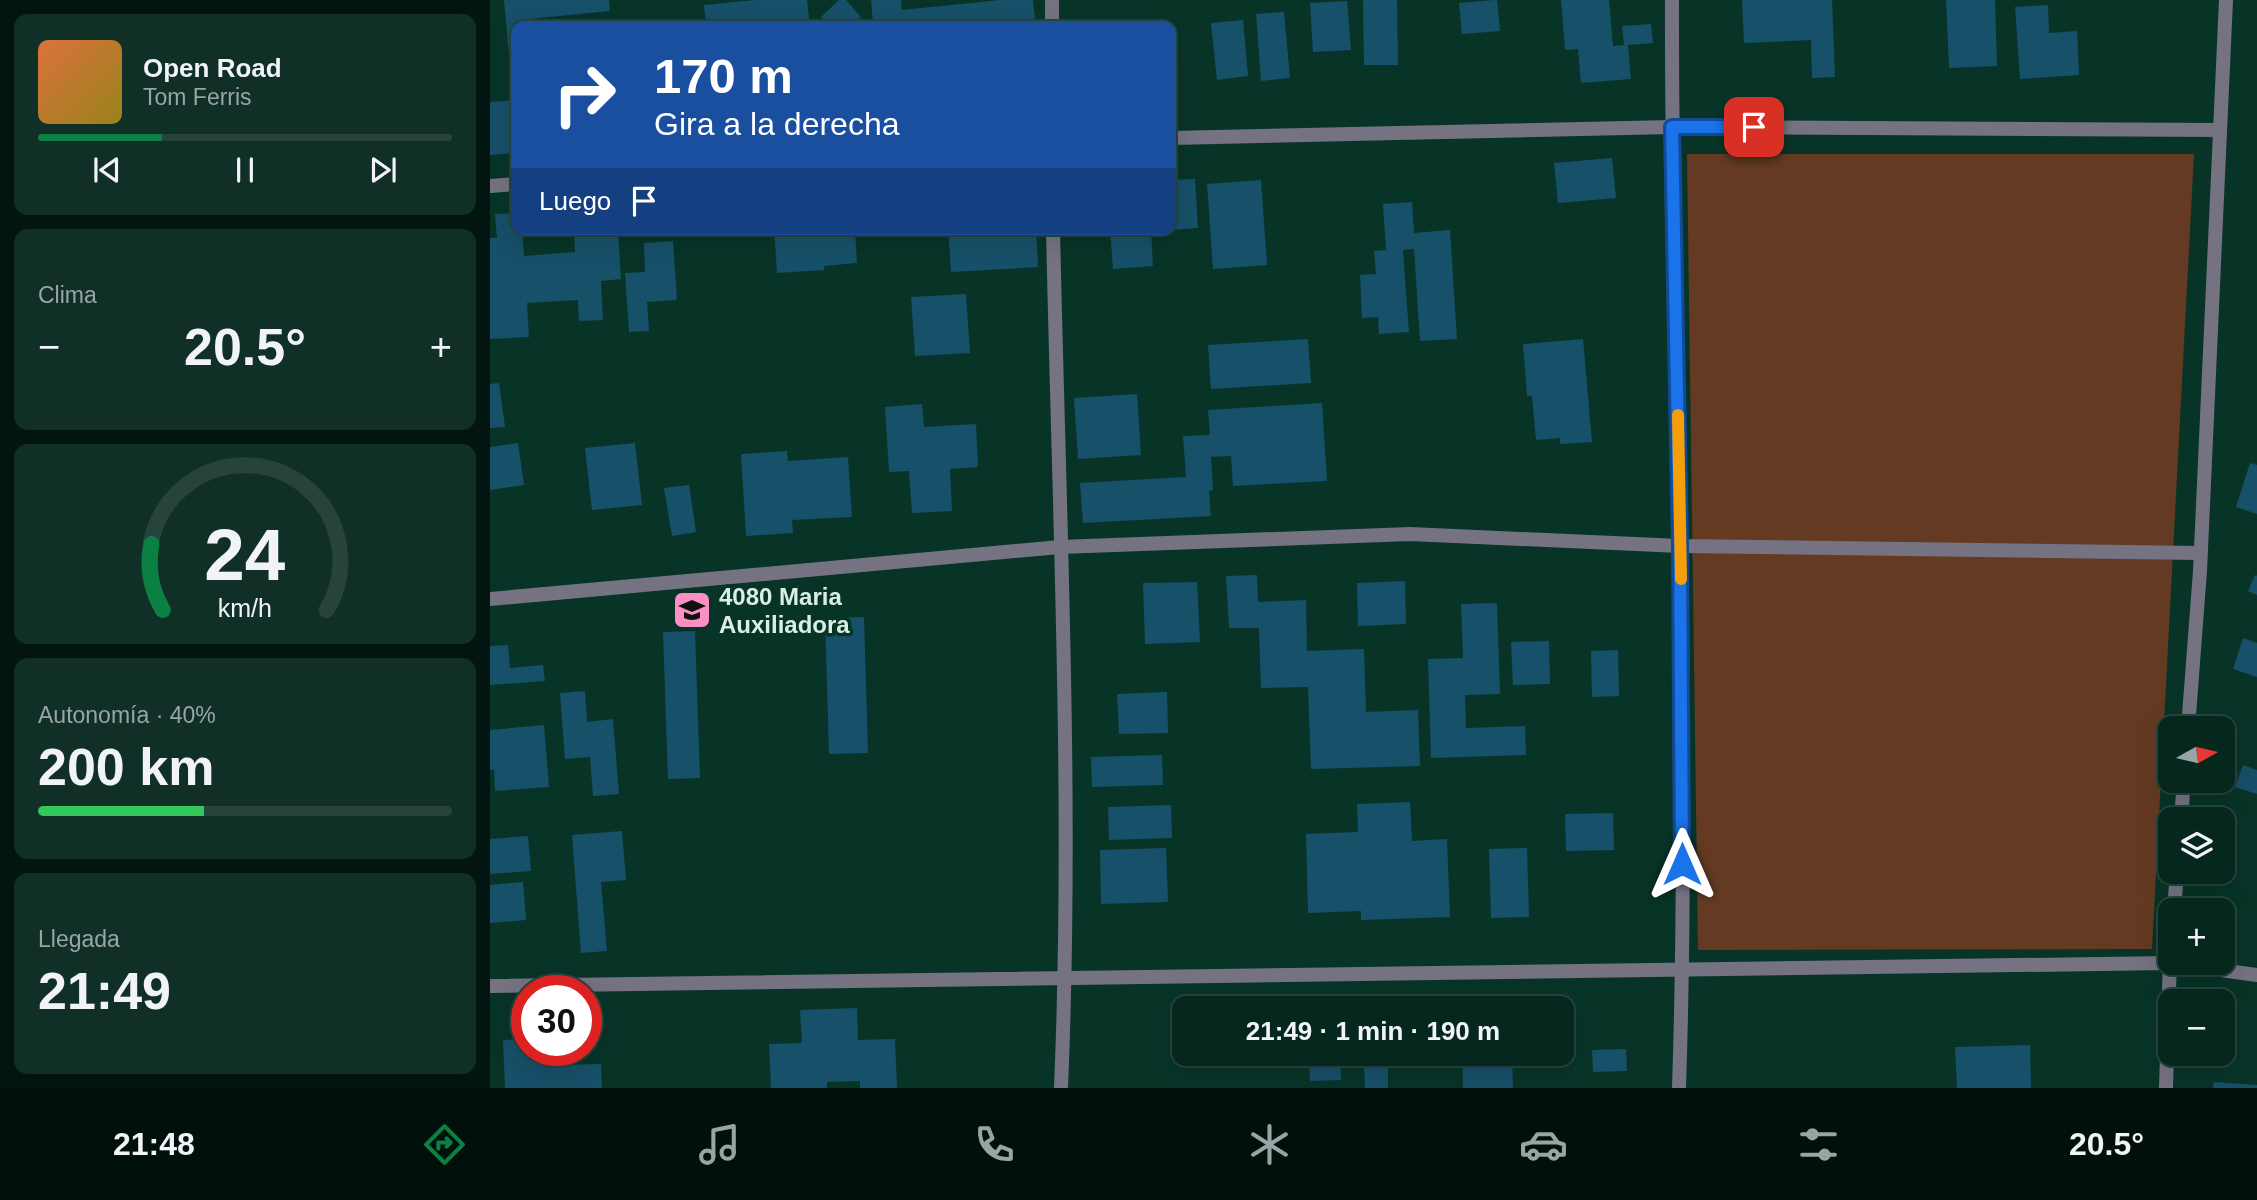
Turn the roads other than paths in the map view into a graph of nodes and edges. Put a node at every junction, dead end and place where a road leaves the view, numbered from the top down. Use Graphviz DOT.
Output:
graph roads {
  1 [pos="1052,0"];
  2 [pos="1672,0"];
  3 [pos="2226,0"];
  4 [pos="1052,21"];
  5 [pos="1672,127"];
  6 [pos="2220,130"];
  7 [pos="1176,138"];
  8 [pos="511,184"];
  9 [pos="490,186"];
  10 [pos="1053,235"];
  11 [pos="1060,547"];
  12 [pos="1680,547"];
  13 [pos="2200,553"];
  14 [pos="490,599"];
  15 [pos="2189,716"];
  16 [pos="2158,960"];
  17 [pos="1683,969"];
  18 [pos="2235,971"];
  19 [pos="2170,975"];
  20 [pos="2257,975"];
  21 [pos="1065,978"];
  22 [pos="490,986"];
  23 [pos="1061,1088"];
  24 [pos="1679,1088"];
  25 [pos="2166,1088"];
  1 -- 4 [label="street"];
  2 -- 5 [label="street"];
  3 -- 6 [label="street"];
  5 -- 6 [label="street"];
  5 -- 7 [label="street"];
  5 -- 12 [label="street"];
  6 -- 13 [label="street"];
  8 -- 9 [label="street"];
  10 -- 11 [label="street"];
  11 -- 12 [label="street"];
  11 -- 14 [label="street"];
  11 -- 21 [label="street"];
  12 -- 13 [label="street"];
  12 -- 17 [label="street"];
  13 -- 15 [label="street"];
  16 -- 17 [label="street"];
  17 -- 21 [label="street"];
  17 -- 24 [label="street"];
  18 -- 20 [label="street"];
  19 -- 25 [label="street"];
  21 -- 22 [label="street"];
  21 -- 23 [label="street"];
}
